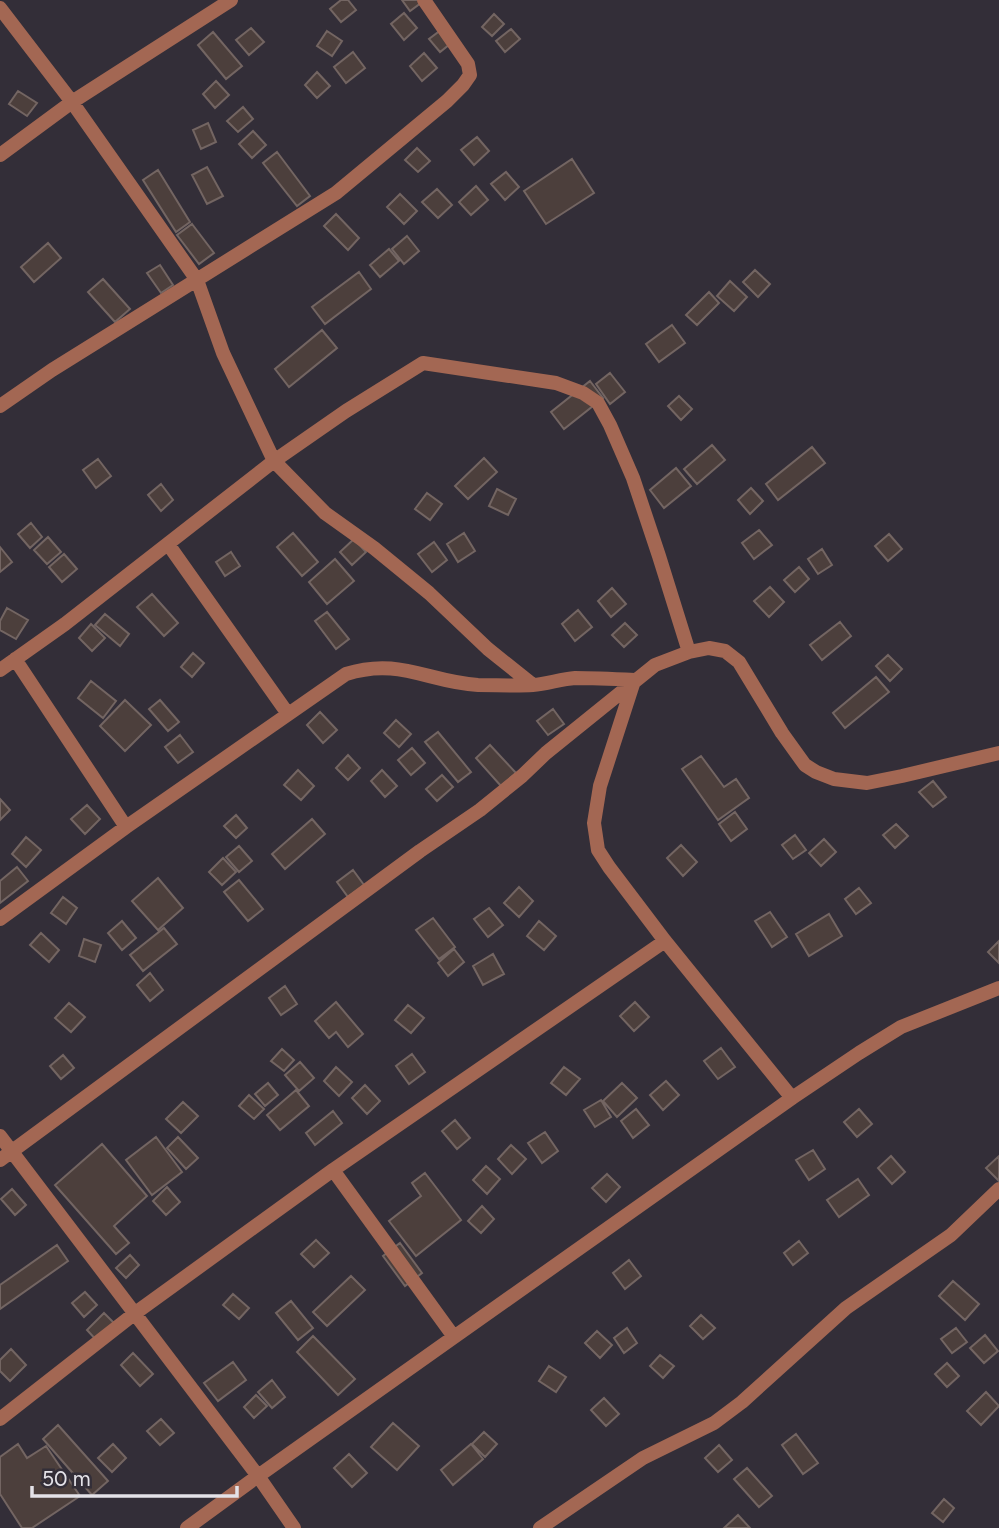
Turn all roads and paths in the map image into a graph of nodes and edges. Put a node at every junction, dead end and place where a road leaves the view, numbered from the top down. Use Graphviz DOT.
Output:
graph roads {
  1 [pos="231,0"];
  2 [pos="424,0"];
  3 [pos="0,8"];
  4 [pos="72,102"];
  5 [pos="0,155"];
  6 [pos="197,280"];
  7 [pos="0,406"];
  8 [pos="274,461"];
  9 [pos="168,544"];
  10 [pos="689,652"];
  11 [pos="15,659"];
  12 [pos="0,670"];
  13 [pos="635,680"];
  14 [pos="533,685"];
  15 [pos="288,714"];
  16 [pos="999,753"];
  17 [pos="126,827"];
  18 [pos="0,919"];
  19 [pos="665,941"];
  20 [pos="999,988"];
  21 [pos="792,1098"];
  22 [pos="0,1136"];
  23 [pos="6,1156"];
  24 [pos="333,1170"];
  25 [pos="999,1189"];
  26 [pos="134,1314"];
  27 [pos="454,1336"];
  28 [pos="0,1419"];
  29 [pos="258,1476"];
  30 [pos="187,1528"];
  31 [pos="294,1528"];
  32 [pos="540,1528"];
  1 -- 4 [label="street"];
  2 -- 6 [label="street"];
  3 -- 4 [label="street"];
  4 -- 5 [label="street"];
  4 -- 6 [label="street"];
  6 -- 7 [label="street"];
  6 -- 8 [label="street"];
  8 -- 9 [label="street"];
  8 -- 10 [label="street"];
  8 -- 14 [label="street"];
  9 -- 11 [label="street"];
  9 -- 15 [label="street"];
  10 -- 13 [label="street"];
  10 -- 16 [label="street"];
  11 -- 12 [label="street"];
  11 -- 17 [label="street"];
  13 -- 14 [label="street"];
  13 -- 19 [label="street"];
  13 -- 23 [label="street"];
  14 -- 15 [label="street"];
  15 -- 17 [label="street"];
  17 -- 18 [label="street"];
  19 -- 21 [label="street"];
  19 -- 24 [label="street"];
  20 -- 21 [label="street"];
  21 -- 27 [label="street"];
  22 -- 23 [label="street"];
  23 -- 26 [label="street"];
  24 -- 26 [label="street"];
  24 -- 27 [label="street"];
  25 -- 32 [label="street"];
  26 -- 28 [label="street"];
  26 -- 29 [label="street"];
  27 -- 29 [label="street"];
  29 -- 30 [label="street"];
  29 -- 31 [label="street"];
}
